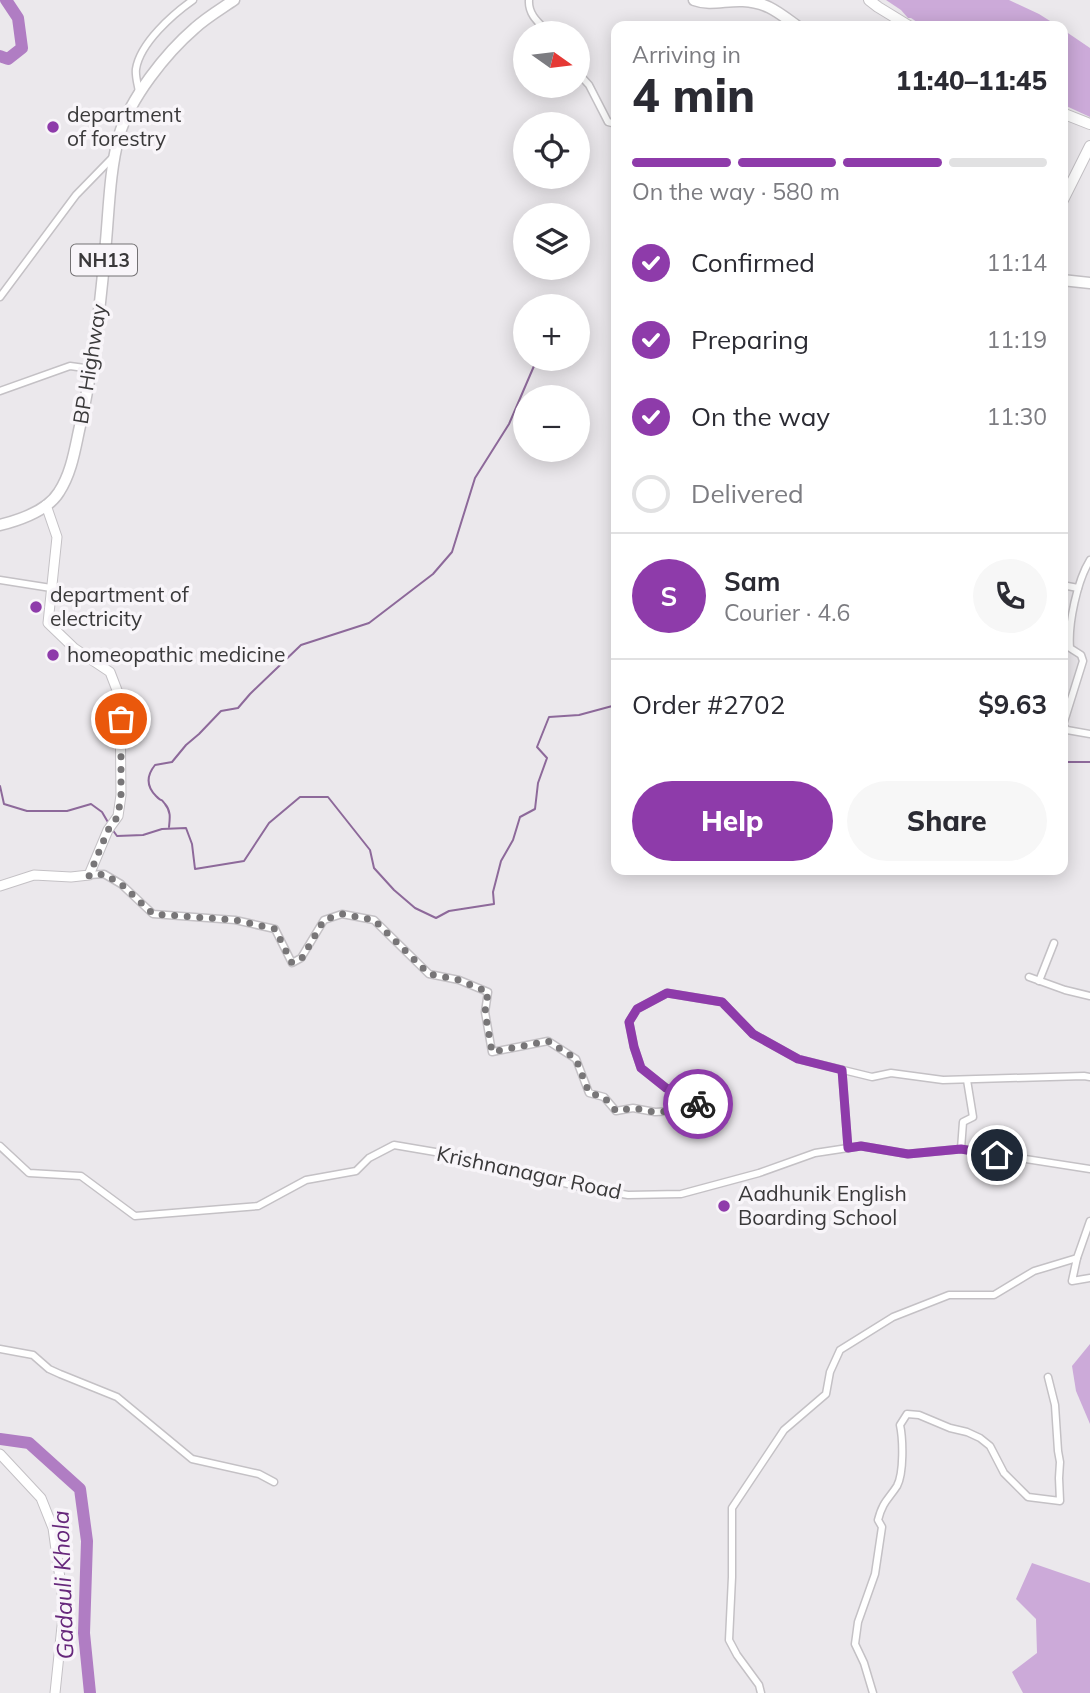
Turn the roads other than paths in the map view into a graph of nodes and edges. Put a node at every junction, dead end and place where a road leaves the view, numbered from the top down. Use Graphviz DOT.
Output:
graph roads {
  1 [pos="193,0"];
  2 [pos="234,0"];
  3 [pos="529,0"];
  4 [pos="694,0"];
  5 [pos="869,0"];
  6 [pos="538,21"];
  7 [pos="790,21"];
  8 [pos="901,21"];
  9 [pos="590,87"];
  10 [pos="139,92"];
  11 [pos="1068,115"];
  12 [pos="611,123"];
  13 [pos="1090,124"];
  14 [pos="1090,146"];
  15 [pos="116,155"];
  16 [pos="1068,190"];
  17 [pos="1068,281"];
  18 [pos="0,282"];
  19 [pos="1090,283"];
  20 [pos="9,287"];
  21 [pos="0,297"];
  22 [pos="92,369"];
  23 [pos="0,391"];
  24 [pos="46,505"];
  25 [pos="0,525"];
  26 [pos="1090,560"];
  27 [pos="0,580"];
  28 [pos="1068,586"];
  29 [pos="51,588"];
  30 [pos="1077,588"];
  31 [pos="1068,709"];
  32 [pos="1068,730"];
  33 [pos="1090,734"];
  34 [pos="89,876"];
  35 [pos="0,886"];
  36 [pos="1054,943"];
  37 [pos="1029,977"];
  38 [pos="1039,981"];
  39 [pos="1090,996"];
  40 [pos="842,1070"];
  41 [pos="1090,1077"];
  42 [pos="967,1080"];
  43 [pos="0,1146"];
  44 [pos="848,1148"];
  45 [pos="961,1149"];
  46 [pos="1090,1169"];
  47 [pos="1090,1221"];
  48 [pos="1077,1258"];
  49 [pos="1090,1278"];
  50 [pos="0,1349"];
  51 [pos="1048,1377"];
  52 [pos="0,1454"];
  53 [pos="274,1482"];
  54 [pos="55,1693"];
  55 [pos="761,1693"];
  56 [pos="873,1693"];
  1 -- 10 [label="street"];
  2 -- 10 [label="highway, BP Highway / NH13"];
  3 -- 6 [label="street"];
  4 -- 7 [label="highway"];
  5 -- 8 [label="main road"];
  9 -- 12 [label="street"];
  10 -- 15 [label="highway, BP Highway / NH13"];
  11 -- 13 [label="main road"];
  14 -- 16 [label="main road"];
  15 -- 20 [label="street"];
  15 -- 22 [label="highway, BP Highway / NH13"];
  17 -- 19 [label="highway"];
  18 -- 20 [label="street"];
  20 -- 21 [label="street"];
  22 -- 23 [label="street"];
  22 -- 24 [label="highway, BP Highway / NH13"];
  24 -- 25 [label="highway, BP Highway / NH13"];
  24 -- 29 [label="street"];
  26 -- 30 [label="street"];
  27 -- 29 [label="street"];
  28 -- 30 [label="street"];
  29 -- 34 [label="street"];
  30 -- 31 [label="street"];
  32 -- 33 [label="street"];
  34 -- 35 [label="street"];
  34 -- 40 [label="street"];
  36 -- 38 [label="street"];
  37 -- 38 [label="street"];
  38 -- 39 [label="street"];
  40 -- 42 [label="street"];
  40 -- 44 [label="street"];
  41 -- 42 [label="street"];
  42 -- 45 [label="street"];
  43 -- 44 [label="street, Krishnanagar Road"];
  44 -- 45 [label="street, Krishnanagar Road"];
  45 -- 46 [label="street, Krishnanagar Road"];
  47 -- 48 [label="street"];
  48 -- 49 [label="street"];
  48 -- 55 [label="street"];
  50 -- 53 [label="street"];
  51 -- 56 [label="street"];
  52 -- 54 [label="street"];
}
